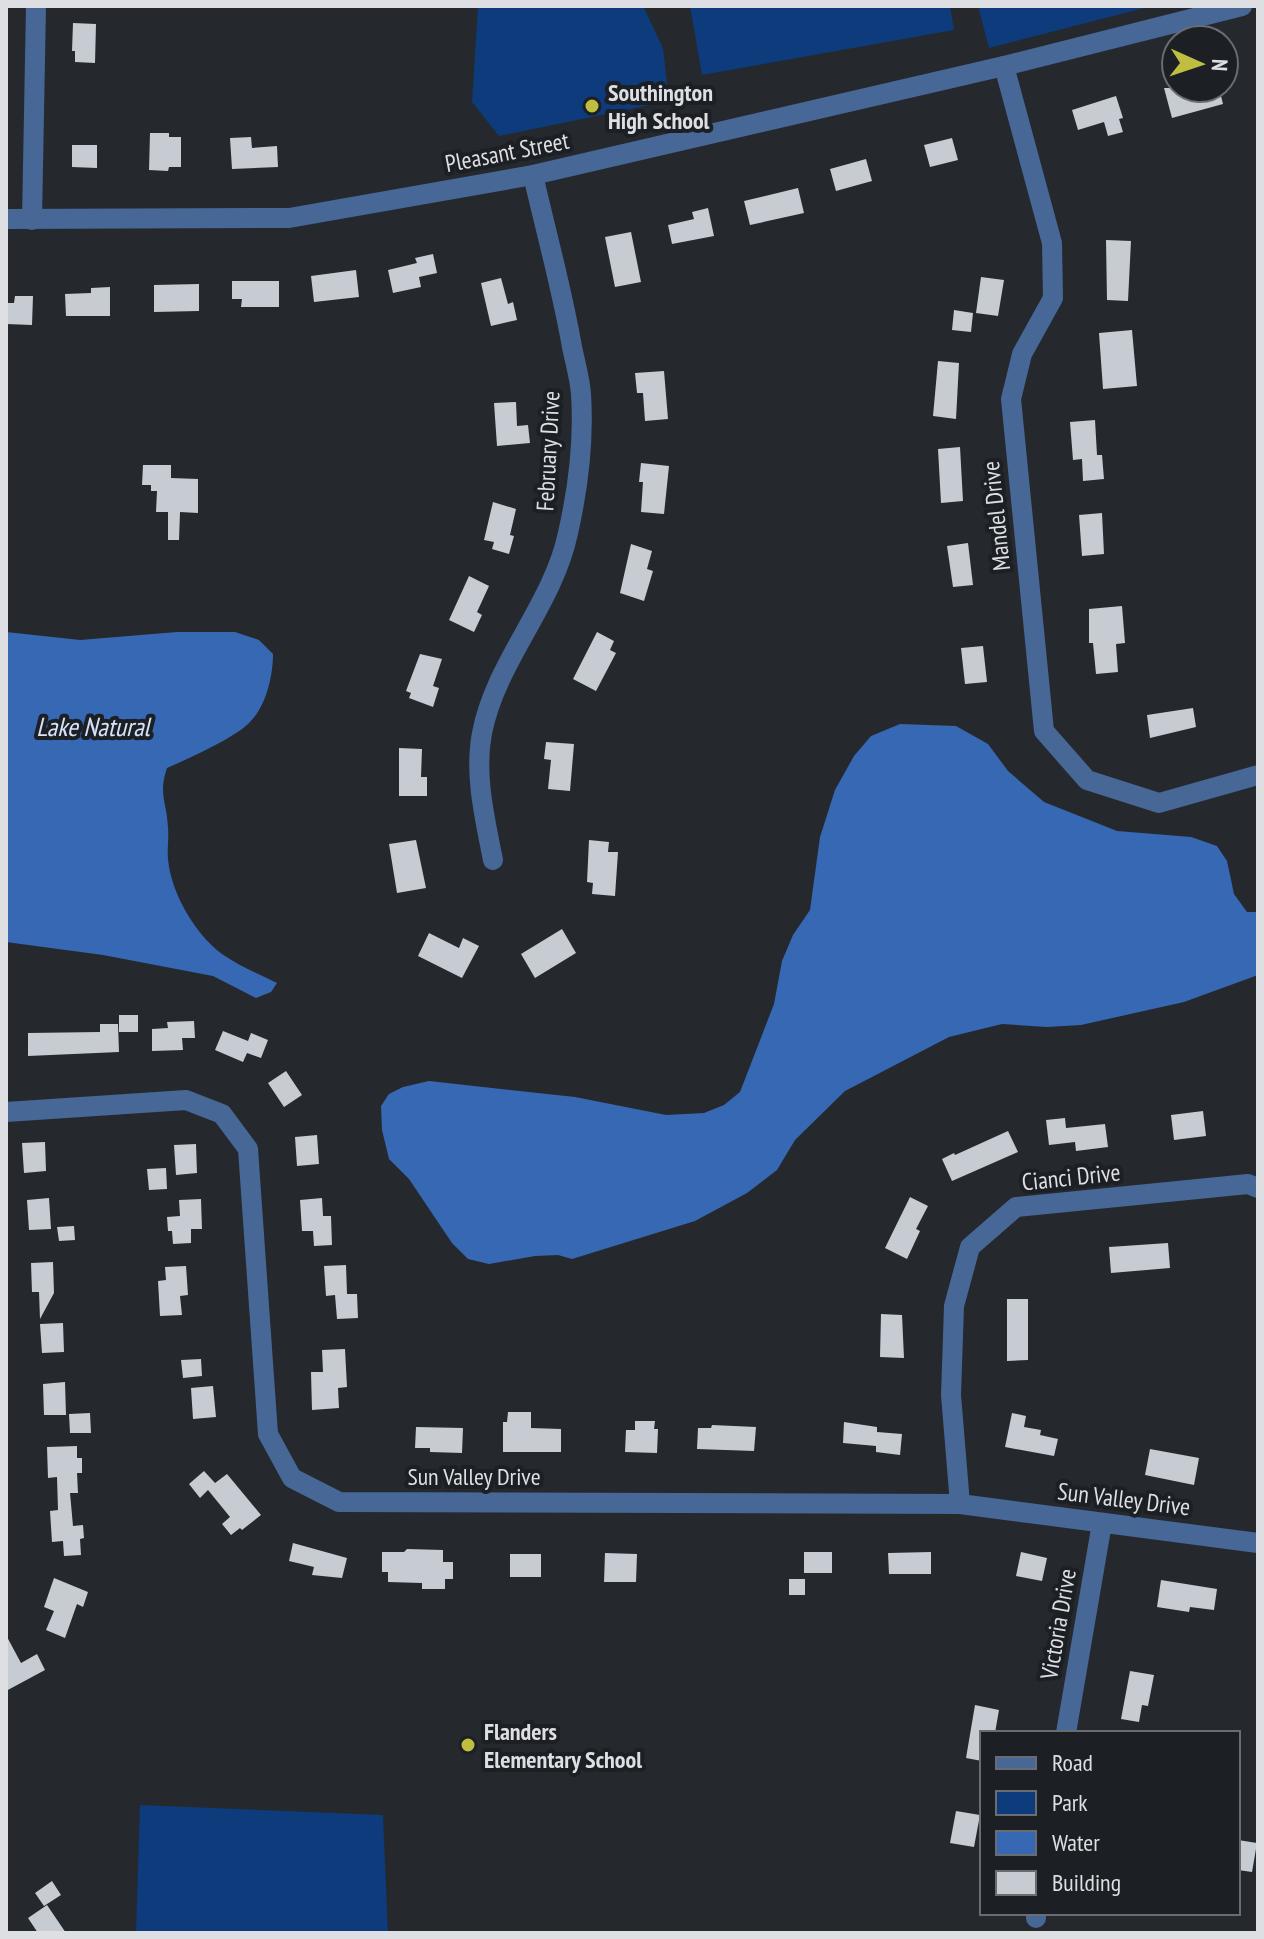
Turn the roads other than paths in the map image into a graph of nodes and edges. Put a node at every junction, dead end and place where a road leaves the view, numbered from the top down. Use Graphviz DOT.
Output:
graph roads {
  1 [pos="36,6"];
  2 [pos="1242,6"];
  3 [pos="1004,66"];
  4 [pos="533,175"];
  5 [pos="6,219"];
  6 [pos="32,220"];
  7 [pos="1258,775"];
  8 [pos="493,860"];
  9 [pos="6,1112"];
  10 [pos="1258,1188"];
  11 [pos="960,1504"];
  12 [pos="1102,1523"];
  13 [pos="1258,1543"];
  14 [pos="1066,1731"];
  1 -- 6 [label="street"];
  2 -- 3 [label="street, Pleasant Street"];
  3 -- 4 [label="street, Pleasant Street"];
  3 -- 7 [label="street, Mandel Drive"];
  4 -- 6 [label="street, Pleasant Street"];
  4 -- 8 [label="street, February Drive"];
  5 -- 6 [label="street, Pleasant Street"];
  9 -- 11 [label="street, Sun Valley Drive"];
  10 -- 11 [label="street, Cianci Drive"];
  11 -- 12 [label="street, Sun Valley Drive"];
  12 -- 13 [label="street, Sun Valley Drive"];
  12 -- 14 [label="street, Victoria Drive"];
}
